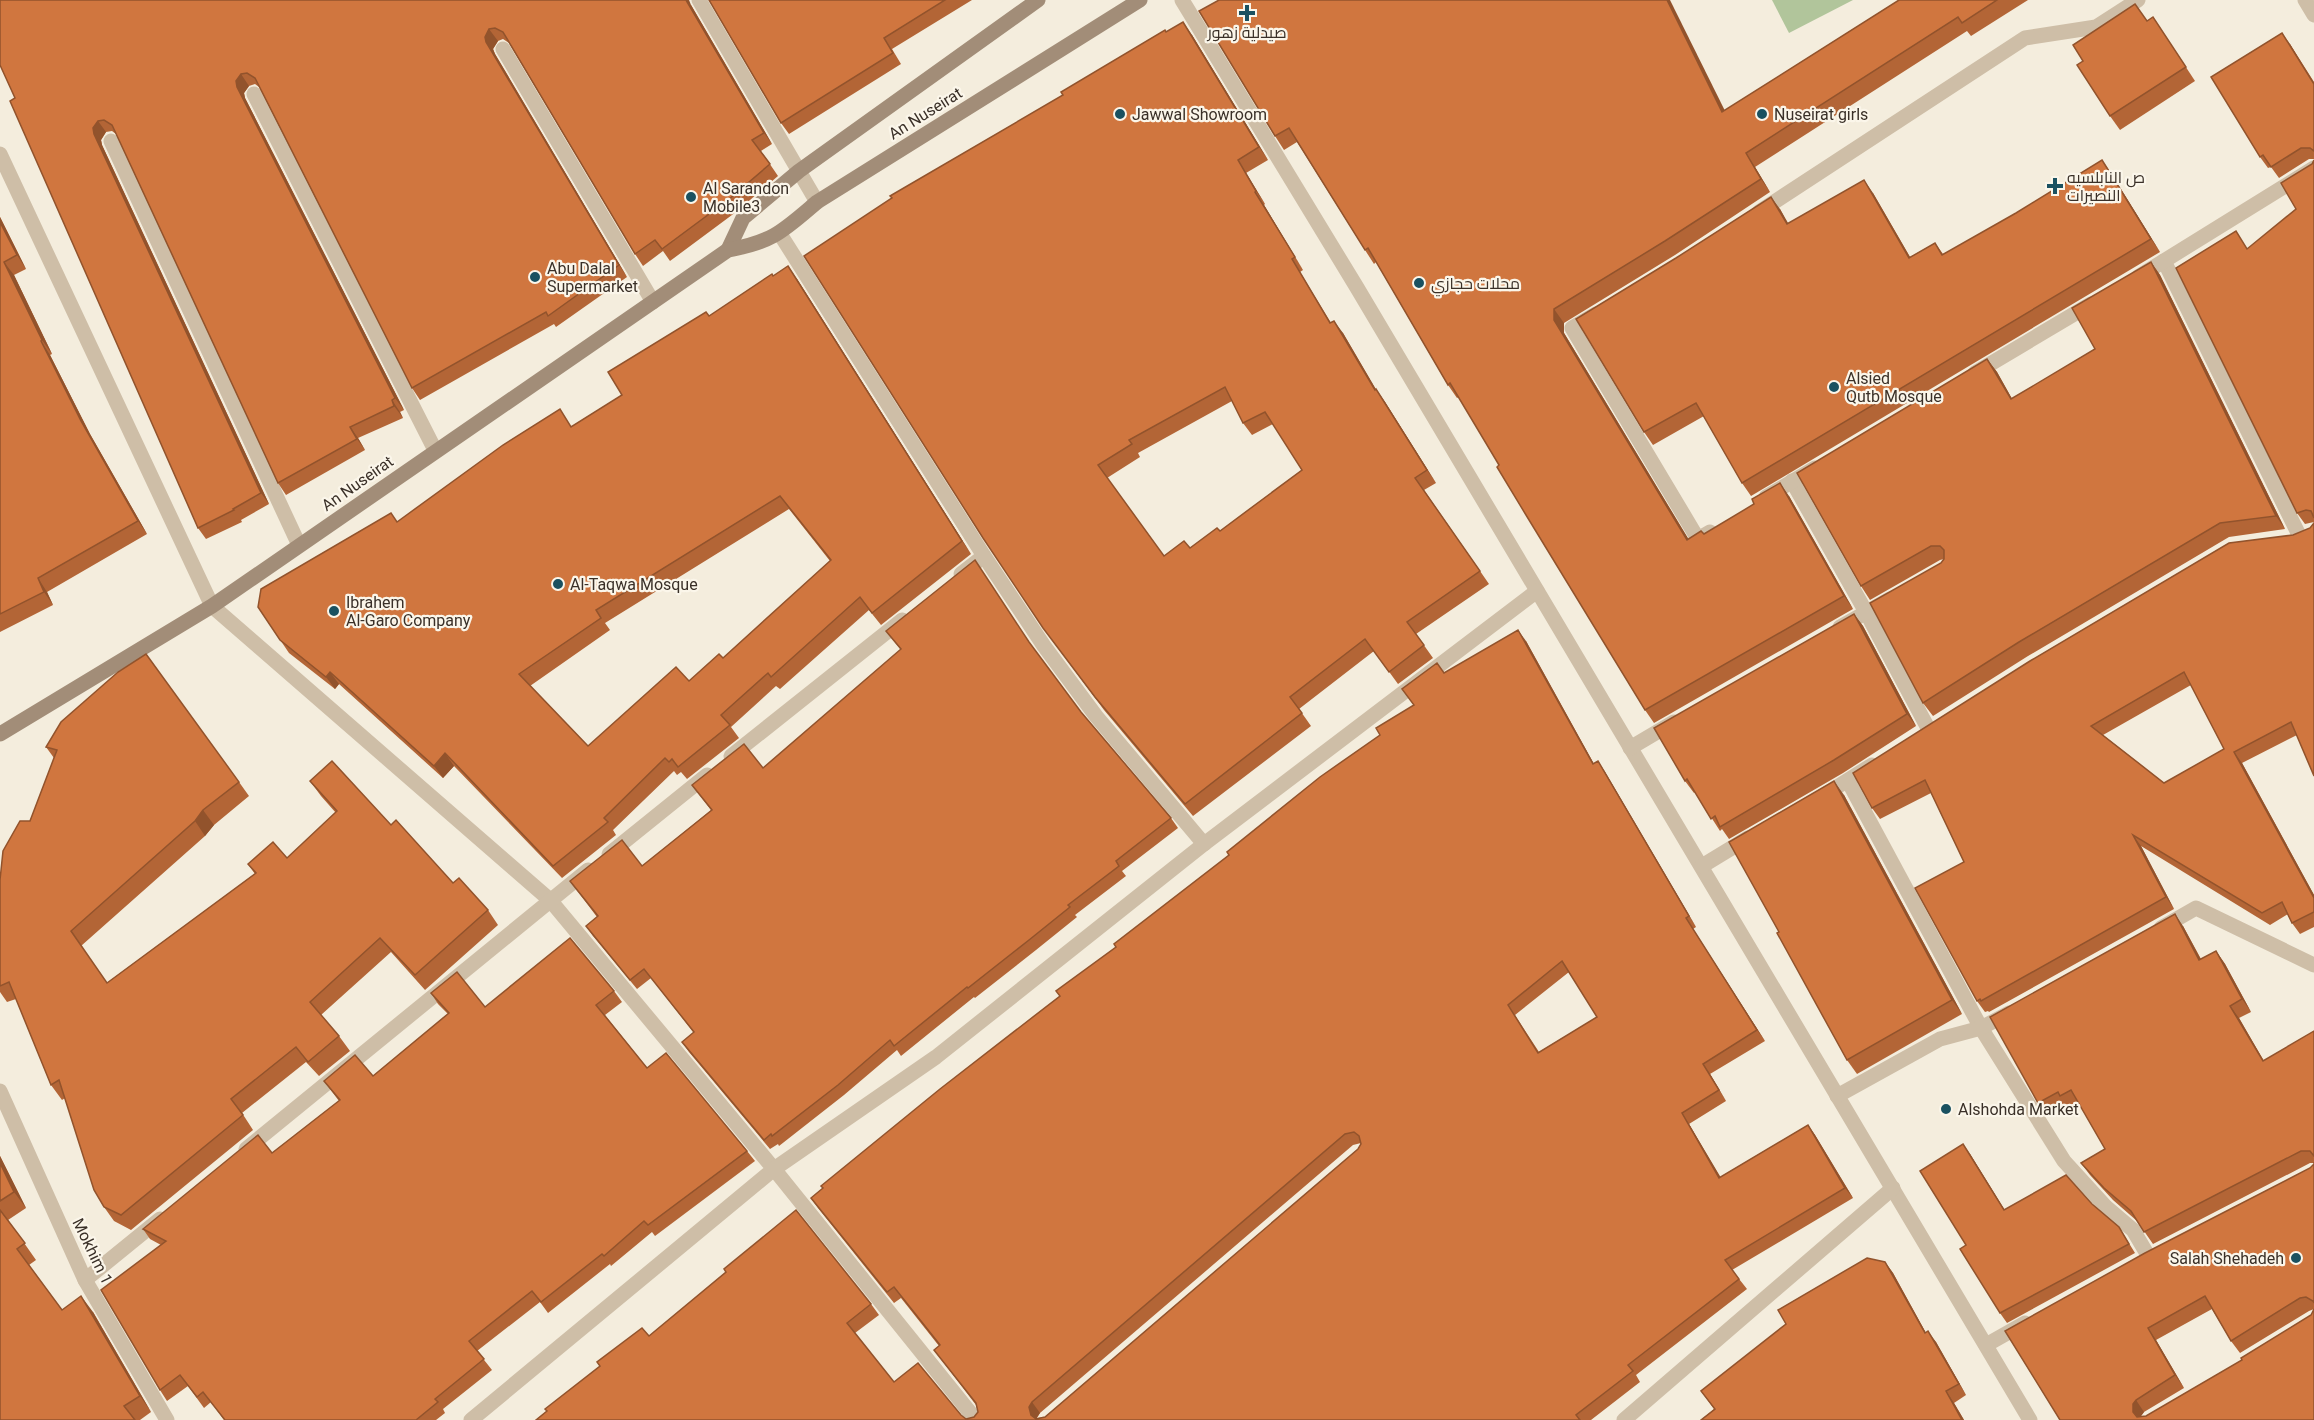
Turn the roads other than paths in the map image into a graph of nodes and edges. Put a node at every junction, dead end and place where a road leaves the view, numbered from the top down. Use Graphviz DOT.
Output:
graph roads {
  1 [pos="699,0"];
  2 [pos="1038,0"];
  3 [pos="1140,0"];
  4 [pos="1182,0"];
  5 [pos="2138,0"];
  6 [pos="2305,0"];
  7 [pos="2314,15"];
  8 [pos="503,49"];
  9 [pos="254,94"];
  10 [pos="111,141"];
  11 [pos="0,154"];
  12 [pos="2314,168"];
  13 [pos="799,171"];
  14 [pos="817,202"];
  15 [pos="1749,218"];
  16 [pos="780,234"];
  17 [pos="728,250"];
  18 [pos="2164,261"];
  19 [pos="2124,285"];
  20 [pos="2104,297"];
  21 [pos="653,302"];
  22 [pos="1611,305"];
  23 [pos="1963,380"];
  24 [pos="435,450"];
  25 [pos="1833,458"];
  26 [pos="1792,481"];
  27 [pos="1755,504"];
  28 [pos="1726,522"];
  29 [pos="2301,535"];
  30 [pos="299,545"];
  31 [pos="984,555"];
  32 [pos="947,585"];
  33 [pos="1905,590"];
  34 [pos="1537,591"];
  35 [pos="212,606"];
  36 [pos="1866,612"];
  37 [pos="910,614"];
  38 [pos="1826,634"];
  39 [pos="1689,714"];
  40 [pos="1929,730"];
  41 [pos="0,734"];
  42 [pos="1630,748"];
  43 [pos="1884,758"];
  44 [pos="1848,781"];
  45 [pos="1808,804"];
  46 [pos="1758,833"];
  47 [pos="1204,843"];
  48 [pos="1702,866"];
  49 [pos="550,900"];
  50 [pos="2147,936"];
  51 [pos="2314,965"];
  52 [pos="2021,1007"];
  53 [pos="1981,1028"];
  54 [pos="0,1090"];
  55 [pos="1837,1096"];
  56 [pos="231,1161"];
  57 [pos="774,1169"];
  58 [pos="1893,1188"];
  59 [pos="167,1213"];
  60 [pos="2149,1257"];
  61 [pos="85,1280"];
  62 [pos="2037,1317"];
  63 [pos="1986,1345"];
  64 [pos="167,1420"];
  65 [pos="471,1420"];
  66 [pos="976,1420"];
  67 [pos="1624,1420"];
  68 [pos="2030,1420"];
  1 -- 13 [label="street"];
  2 -- 13 [label="main road, An Nuseirat"];
  3 -- 14 [label="main road, An Nuseirat"];
  4 -- 34 [label="street"];
  5 -- 15 [label="street"];
  6 -- 7 [label="street"];
  8 -- 21 [label="street"];
  9 -- 24 [label="street"];
  10 -- 30 [label="street"];
  11 -- 35 [label="street"];
  12 -- 18 [label="street"];
  13 -- 14 [label="street"];
  13 -- 17 [label="main road, An Nuseirat"];
  14 -- 16 [label="main road, An Nuseirat"];
  16 -- 17 [label="main road, An Nuseirat"];
  16 -- 31 [label="street"];
  17 -- 21 [label="main road, An Nuseirat"];
  18 -- 19 [label="street"];
  18 -- 29 [label="street"];
  20 -- 23 [label="street"];
  21 -- 24 [label="main road, An Nuseirat"];
  22 -- 28 [label="street"];
  24 -- 30 [label="main road, An Nuseirat"];
  25 -- 26 [label="street"];
  26 -- 27 [label="street"];
  26 -- 36 [label="street"];
  30 -- 35 [label="main road, An Nuseirat"];
  31 -- 32 [label="street"];
  31 -- 47 [label="street"];
  33 -- 36 [label="street"];
  34 -- 42 [label="street"];
  34 -- 47 [label="street"];
  35 -- 41 [label="main road, An Nuseirat"];
  35 -- 49 [label="street"];
  36 -- 38 [label="street"];
  36 -- 40 [label="street"];
  37 -- 49 [label="street"];
  39 -- 42 [label="street"];
  42 -- 48 [label="street"];
  43 -- 44 [label="street"];
  44 -- 45 [label="street"];
  44 -- 53 [label="street"];
  46 -- 48 [label="street"];
  47 -- 57 [label="street"];
  48 -- 55 [label="street"];
  49 -- 56 [label="street"];
  49 -- 57 [label="street"];
  50 -- 51 [label="street"];
  52 -- 53 [label="street"];
  53 -- 55 [label="street"];
  53 -- 60 [label="street"];
  54 -- 61 [label="street, Mokhim 1"];
  55 -- 58 [label="street"];
  57 -- 65 [label="street"];
  57 -- 66 [label="street"];
  58 -- 63 [label="street"];
  58 -- 67 [label="street"];
  59 -- 61 [label="street"];
  61 -- 64 [label="street, Mokhim 1"];
  62 -- 63 [label="street"];
  63 -- 68 [label="street"];
}
